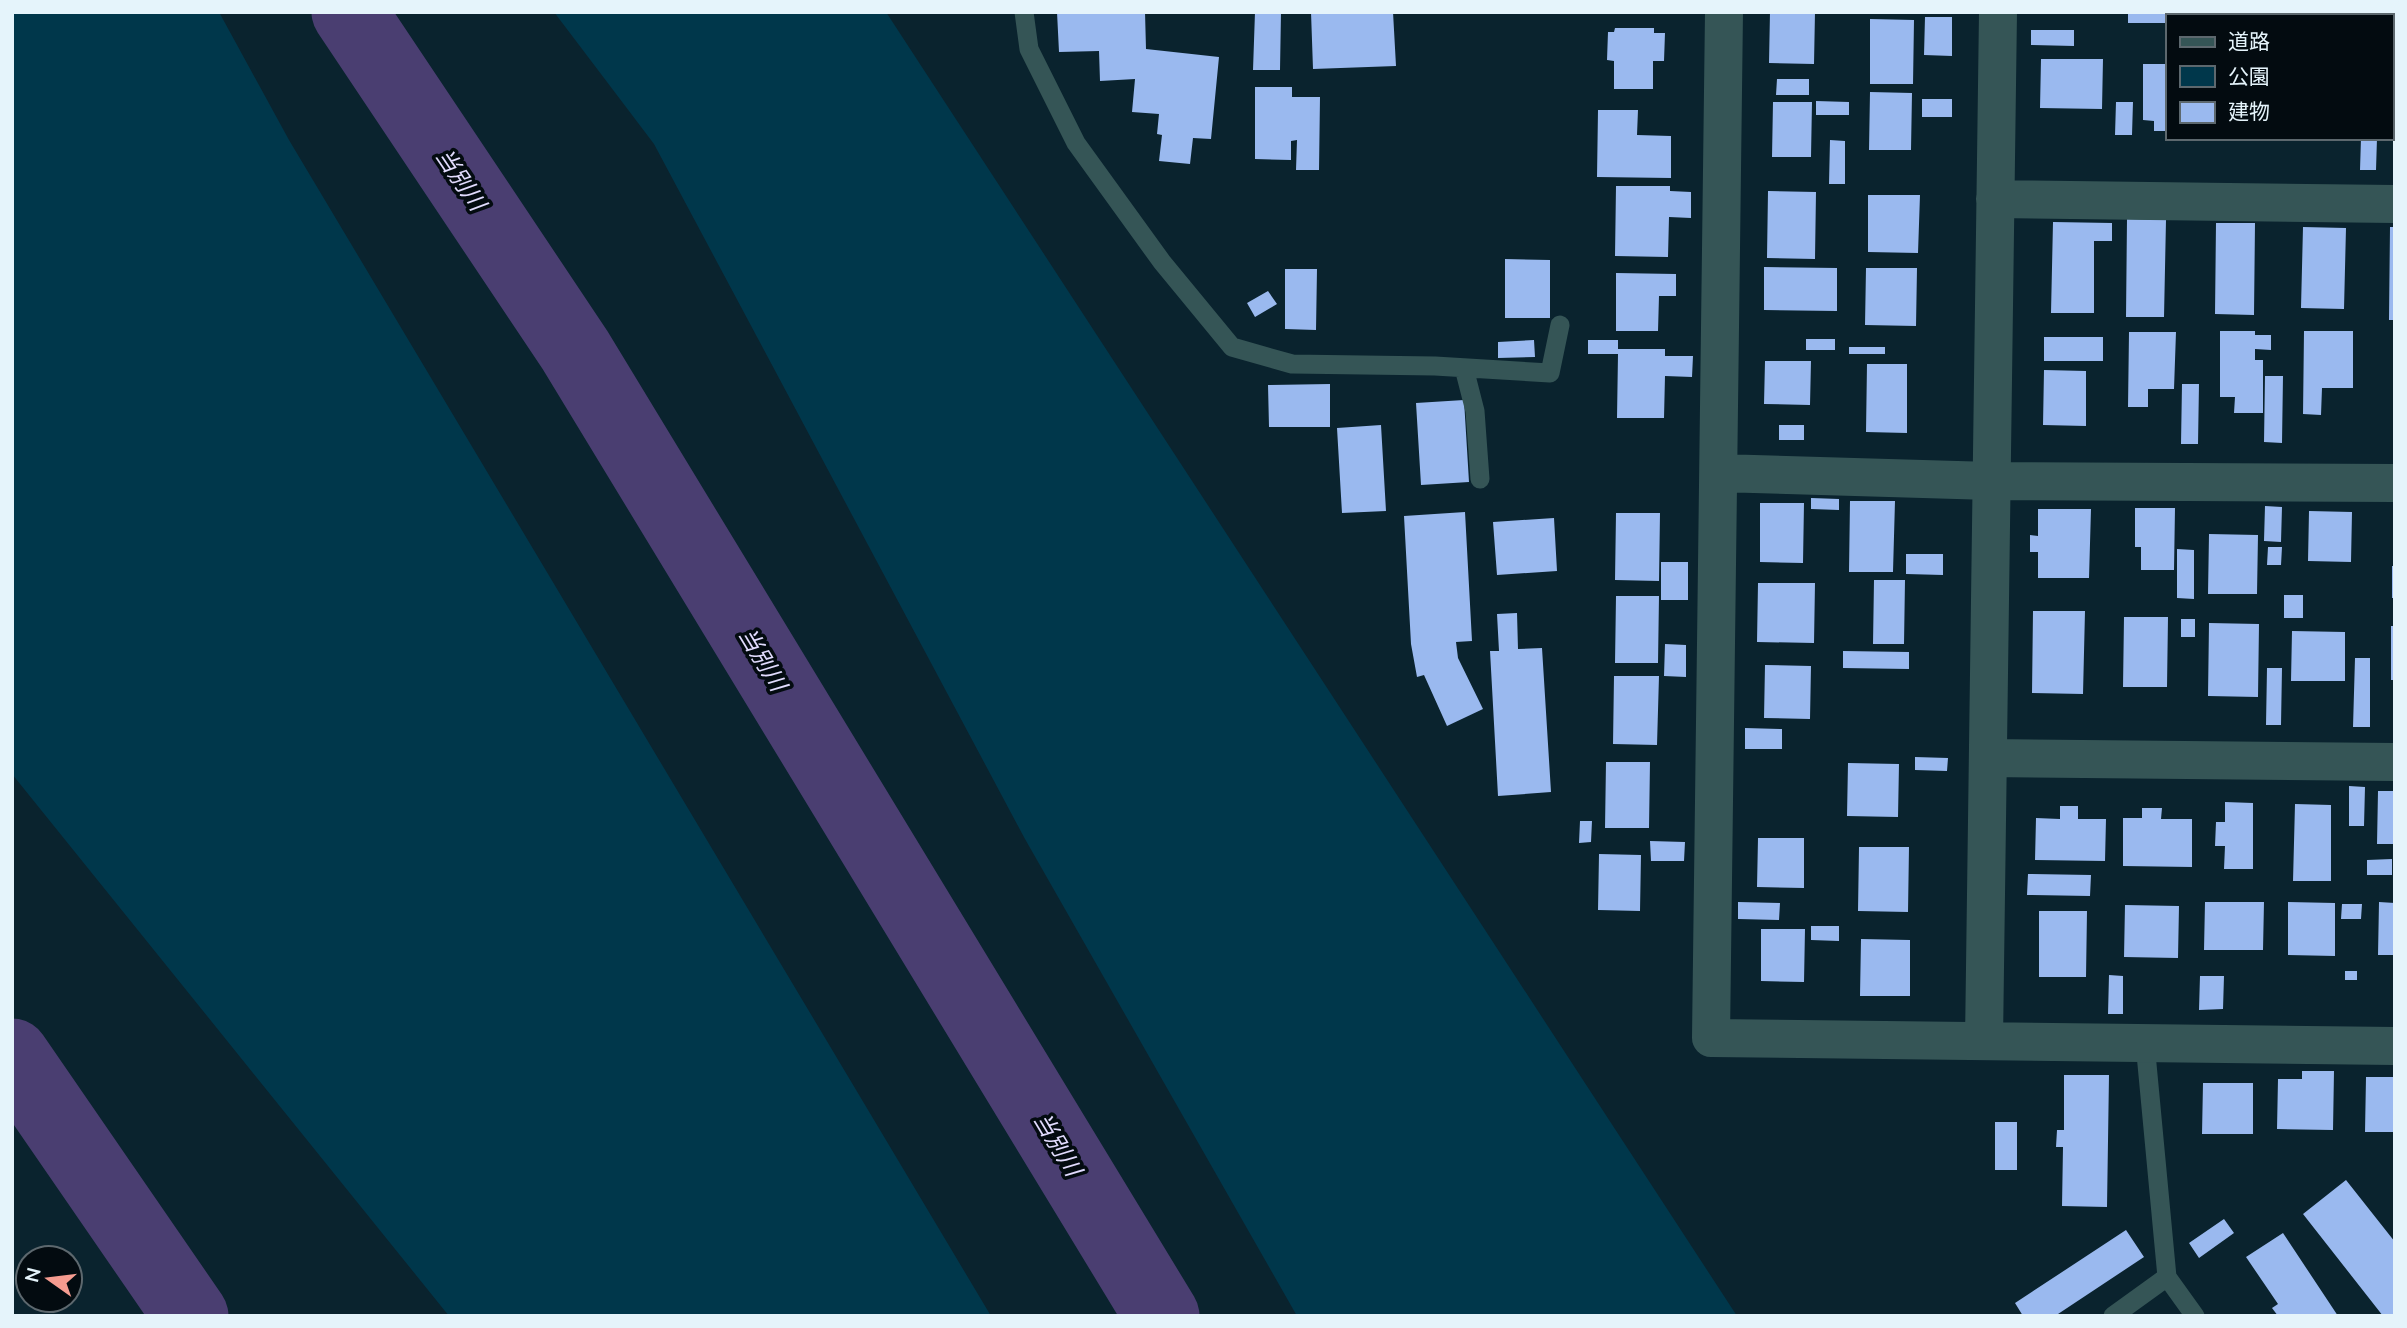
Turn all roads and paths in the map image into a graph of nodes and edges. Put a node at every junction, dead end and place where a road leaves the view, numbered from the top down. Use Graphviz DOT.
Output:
graph roads {
  1 [pos="1024,12"];
  2 [pos="1724,12"];
  3 [pos="1998,12"];
  4 [pos="1995,198"];
  5 [pos="2395,204"];
  6 [pos="1560,325"];
  7 [pos="1464,368"];
  8 [pos="1719,473"];
  9 [pos="1480,480"];
  10 [pos="1992,481"];
  11 [pos="2395,483"];
  12 [pos="1988,758"];
  13 [pos="2395,762"];
  14 [pos="1984,1041"];
  15 [pos="2145,1043"];
  16 [pos="2395,1046"];
  17 [pos="2168,1277"];
  18 [pos="2113,1316"];
  19 [pos="2195,1316"];
  1 -- 7 [label="lane"];
  2 -- 8 [label="street"];
  3 -- 4 [label="street"];
  4 -- 5 [label="street"];
  4 -- 10 [label="street"];
  6 -- 7 [label="lane"];
  7 -- 9 [label="lane"];
  8 -- 10 [label="street"];
  8 -- 14 [label="street"];
  10 -- 11 [label="street"];
  10 -- 12 [label="street"];
  12 -- 13 [label="street"];
  12 -- 14 [label="street"];
  14 -- 15 [label="street"];
  15 -- 16 [label="street"];
  15 -- 17 [label="lane"];
  17 -- 18 [label="lane"];
  17 -- 19 [label="lane"];
}
